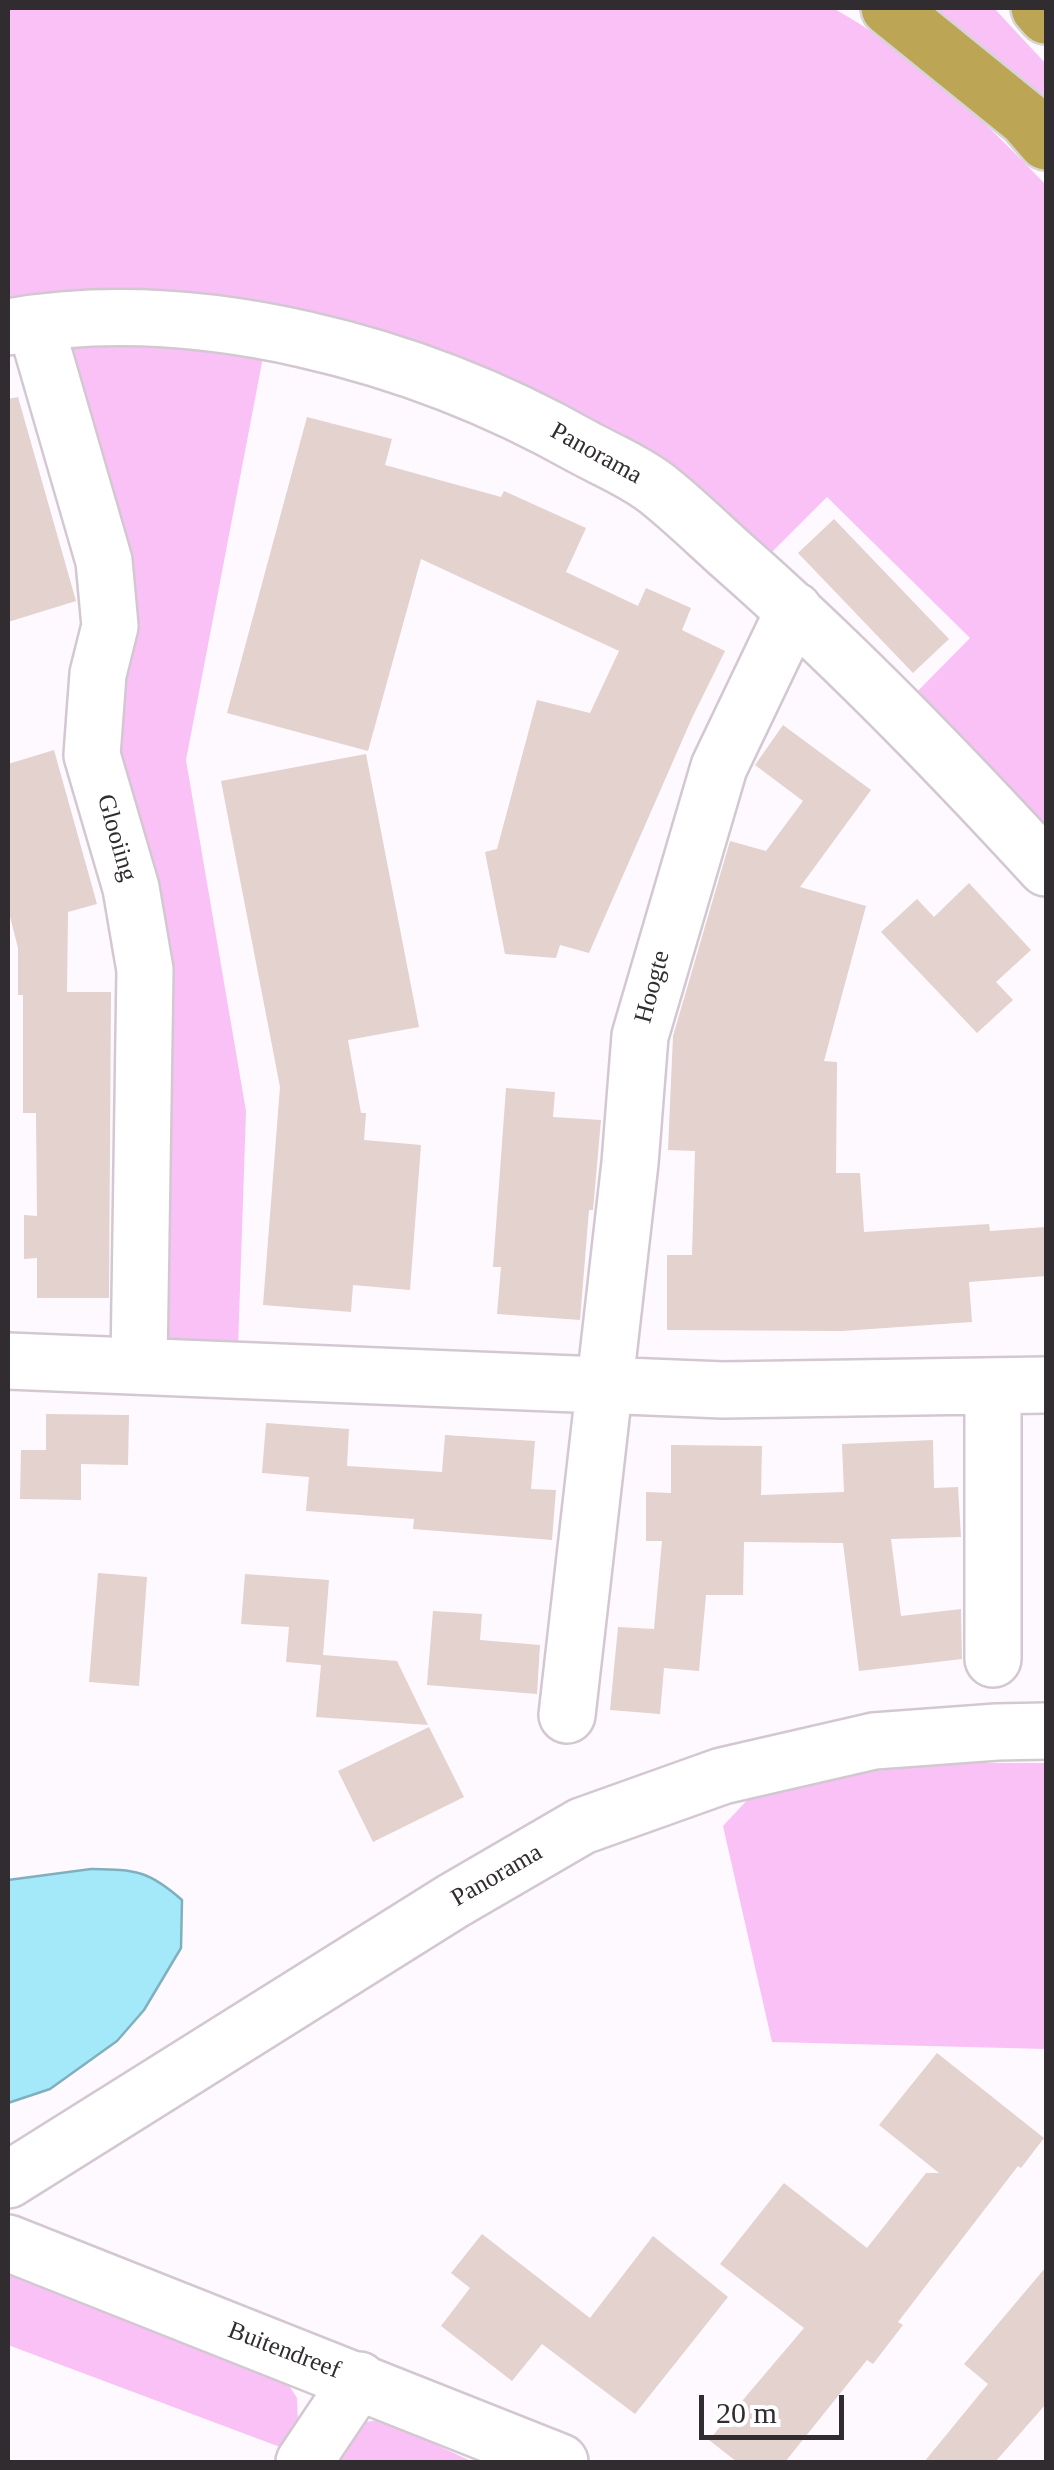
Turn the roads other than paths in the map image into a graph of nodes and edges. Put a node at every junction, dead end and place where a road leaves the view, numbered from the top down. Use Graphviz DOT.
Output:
graph roads {
  1 [pos="889,8"];
  2 [pos="1040,8"];
  3 [pos="1046,16"];
  4 [pos="1046,142"];
  5 [pos="21,325"];
  6 [pos="794,610"];
  7 [pos="1046,868"];
  8 [pos="8,1361"];
  9 [pos="138,1364"];
  10 [pos="1046,1385"];
  11 [pos="603,1388"];
  12 [pos="993,1388"];
  13 [pos="993,1659"];
  14 [pos="568,1715"];
  15 [pos="1046,1732"];
  16 [pos="8,2180"];
  17 [pos="8,2244"];
  18 [pos="359,2380"];
  19 [pos="304,2462"];
  20 [pos="560,2462"];
  1 -- 4 [label="highway"];
  2 -- 3 [label="highway"];
  5 -- 6 [label="street, Panorama"];
  5 -- 9 [label="street, Glooiing"];
  6 -- 7 [label="street, Panorama"];
  6 -- 11 [label="street, Hoogte"];
  8 -- 9 [label="street"];
  9 -- 11 [label="street"];
  10 -- 12 [label="street"];
  11 -- 12 [label="street"];
  11 -- 14 [label="street"];
  12 -- 13 [label="street"];
  15 -- 16 [label="street, Panorama"];
  17 -- 18 [label="street, Buitendreef"];
  18 -- 19 [label="street"];
  18 -- 20 [label="street, Buitendreef"];
}
